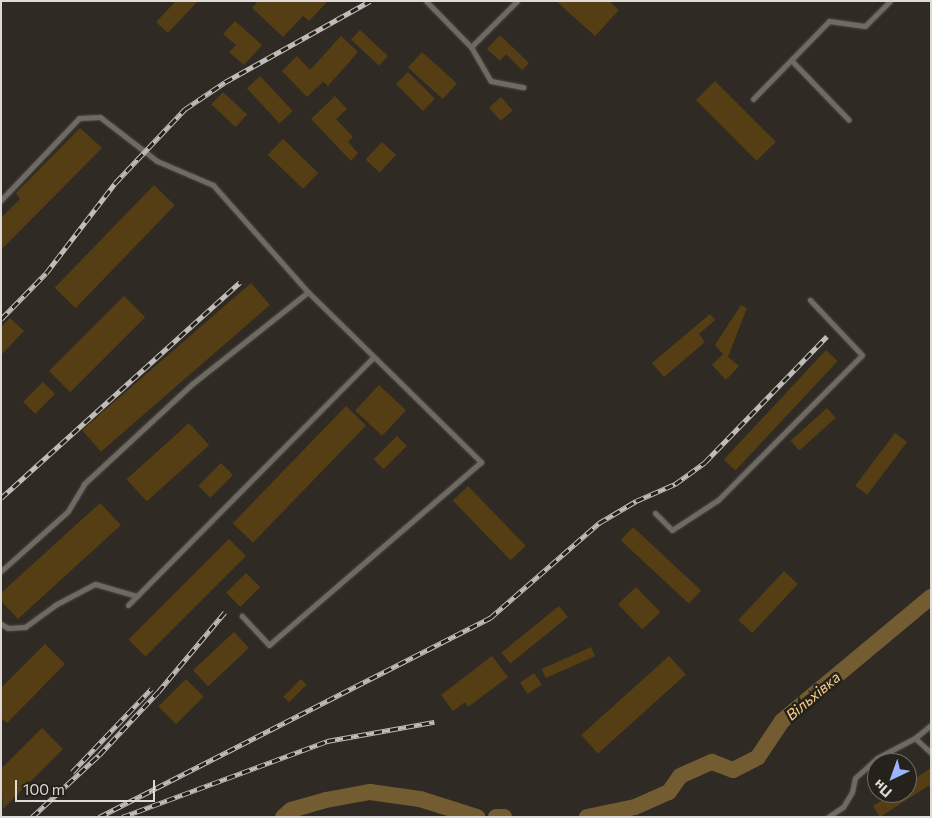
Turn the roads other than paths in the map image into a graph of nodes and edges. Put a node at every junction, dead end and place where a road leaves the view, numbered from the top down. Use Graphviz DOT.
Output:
graph roads {
  1 [pos="426,1"];
  2 [pos="517,1"];
  3 [pos="890,1"];
  4 [pos="471,47"];
  5 [pos="791,60"];
  6 [pos="522,87"];
  7 [pos="753,99"];
  8 [pos="849,120"];
  9 [pos="1,200"];
  10 [pos="308,292"];
  11 [pos="810,300"];
  12 [pos="373,357"];
  13 [pos="655,512"];
  14 [pos="1,570"];
  15 [pos="137,596"];
  16 [pos="128,605"];
  17 [pos="242,616"];
  18 [pos="1,624"];
  19 [pos="931,725"];
  20 [pos="915,738"];
  21 [pos="931,753"];
  22 [pos="828,817"];
  1 -- 4 [label="lane"];
  2 -- 4 [label="lane"];
  3 -- 5 [label="lane"];
  4 -- 6 [label="lane"];
  5 -- 7 [label="lane"];
  5 -- 8 [label="lane"];
  9 -- 10 [label="lane"];
  10 -- 12 [label="lane"];
  10 -- 14 [label="lane"];
  11 -- 13 [label="lane"];
  12 -- 15 [label="lane"];
  12 -- 17 [label="lane"];
  15 -- 16 [label="lane"];
  15 -- 18 [label="lane"];
  19 -- 20 [label="lane"];
  20 -- 21 [label="lane"];
  20 -- 22 [label="lane"];
}
